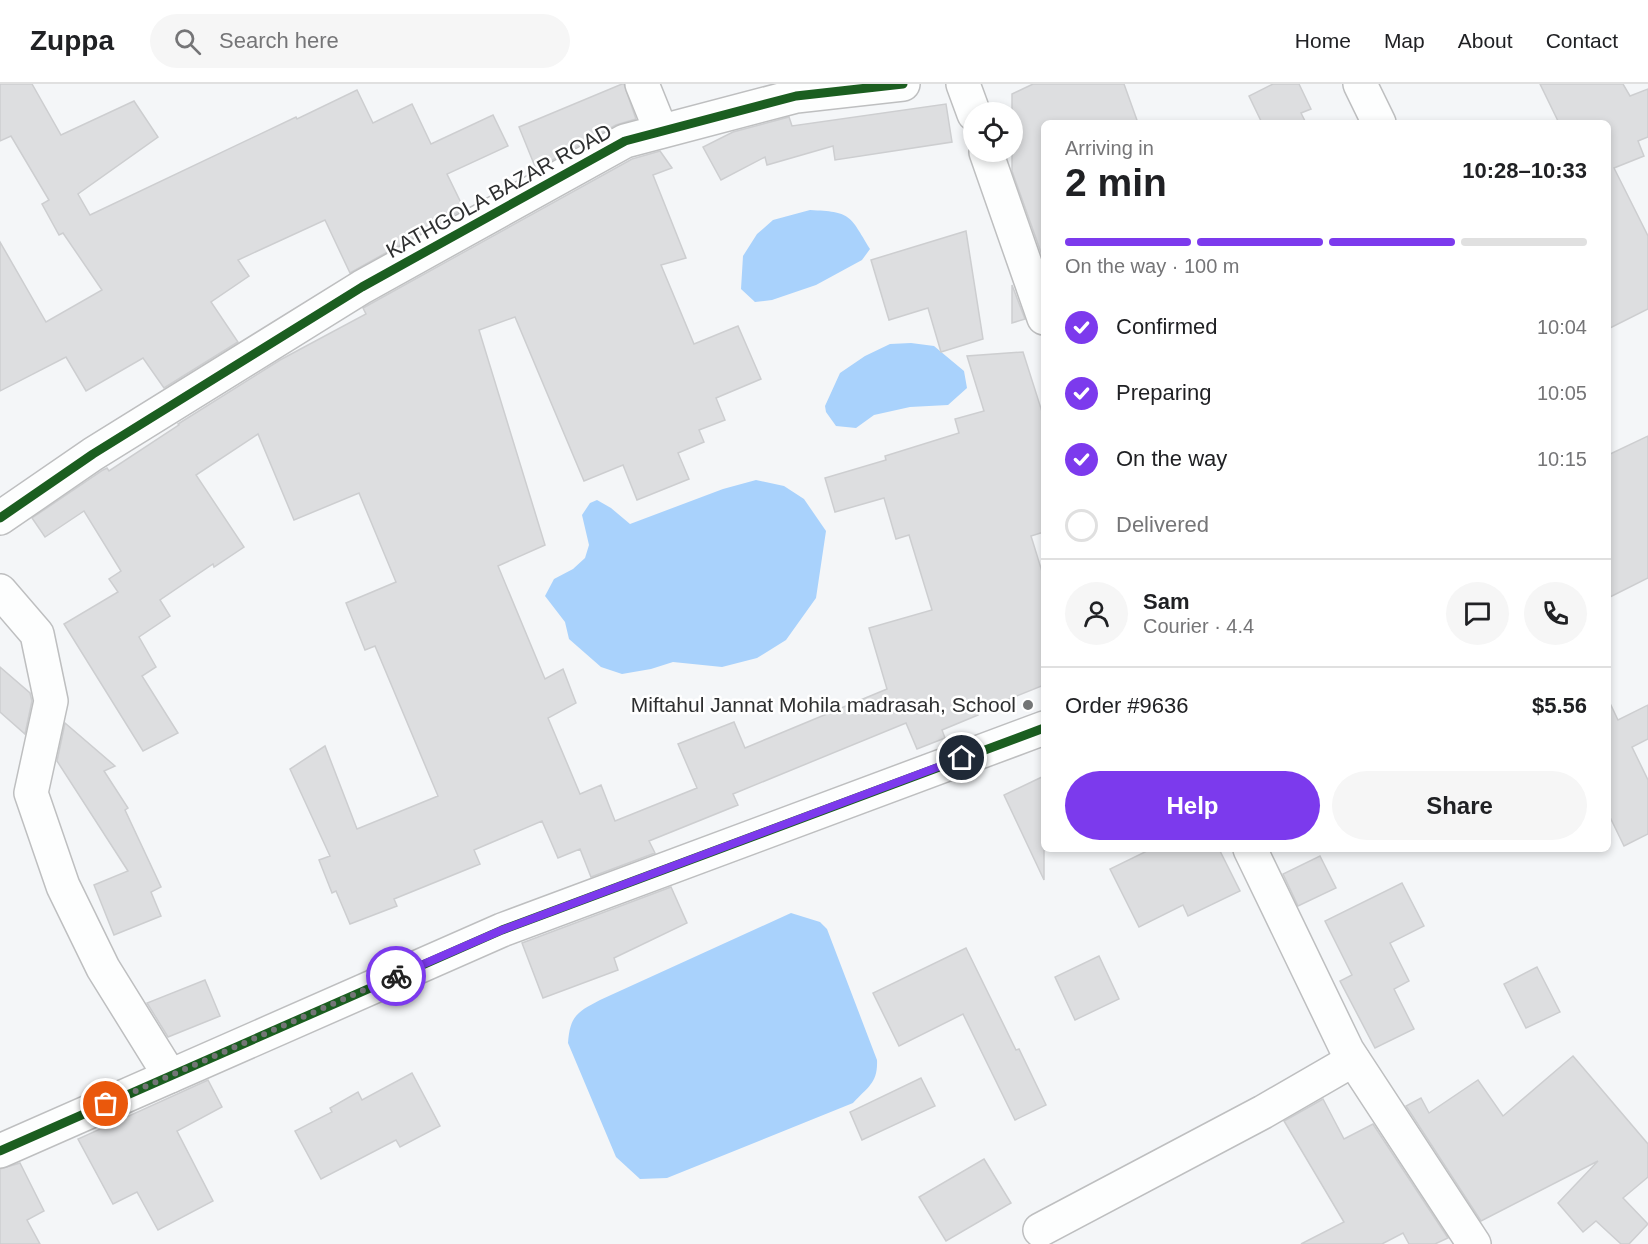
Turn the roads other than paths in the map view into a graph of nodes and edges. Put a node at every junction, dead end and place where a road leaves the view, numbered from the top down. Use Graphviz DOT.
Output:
graph roads {
  1 [pos="642,84"];
  2 [pos="903,84"];
  3 [pos="963,84"];
  4 [pos="1360,84"];
  5 [pos="970,102"];
  6 [pos="1378,120"];
  7 [pos="661,131"];
  8 [pos="989,162"];
  9 [pos="1041,309"];
  10 [pos="0,518"];
  11 [pos="0,591"];
  12 [pos="1041,729"];
  13 [pos="1251,852"];
  14 [pos="1353,1060"];
  15 [pos="170,1077"];
  16 [pos="0,1151"];
  17 [pos="1040,1230"];
  18 [pos="1474,1244"];
  1 -- 7 [label="street"];
  2 -- 7 [label="street, KATHGOLA BAZAR ROAD"];
  3 -- 5 [label="street"];
  4 -- 6 [label="street"];
  7 -- 10 [label="street, KATHGOLA BAZAR ROAD"];
  8 -- 9 [label="street"];
  11 -- 15 [label="street"];
  12 -- 15 [label="street"];
  13 -- 14 [label="street"];
  14 -- 17 [label="street"];
  14 -- 18 [label="street"];
  15 -- 16 [label="street"];
}
